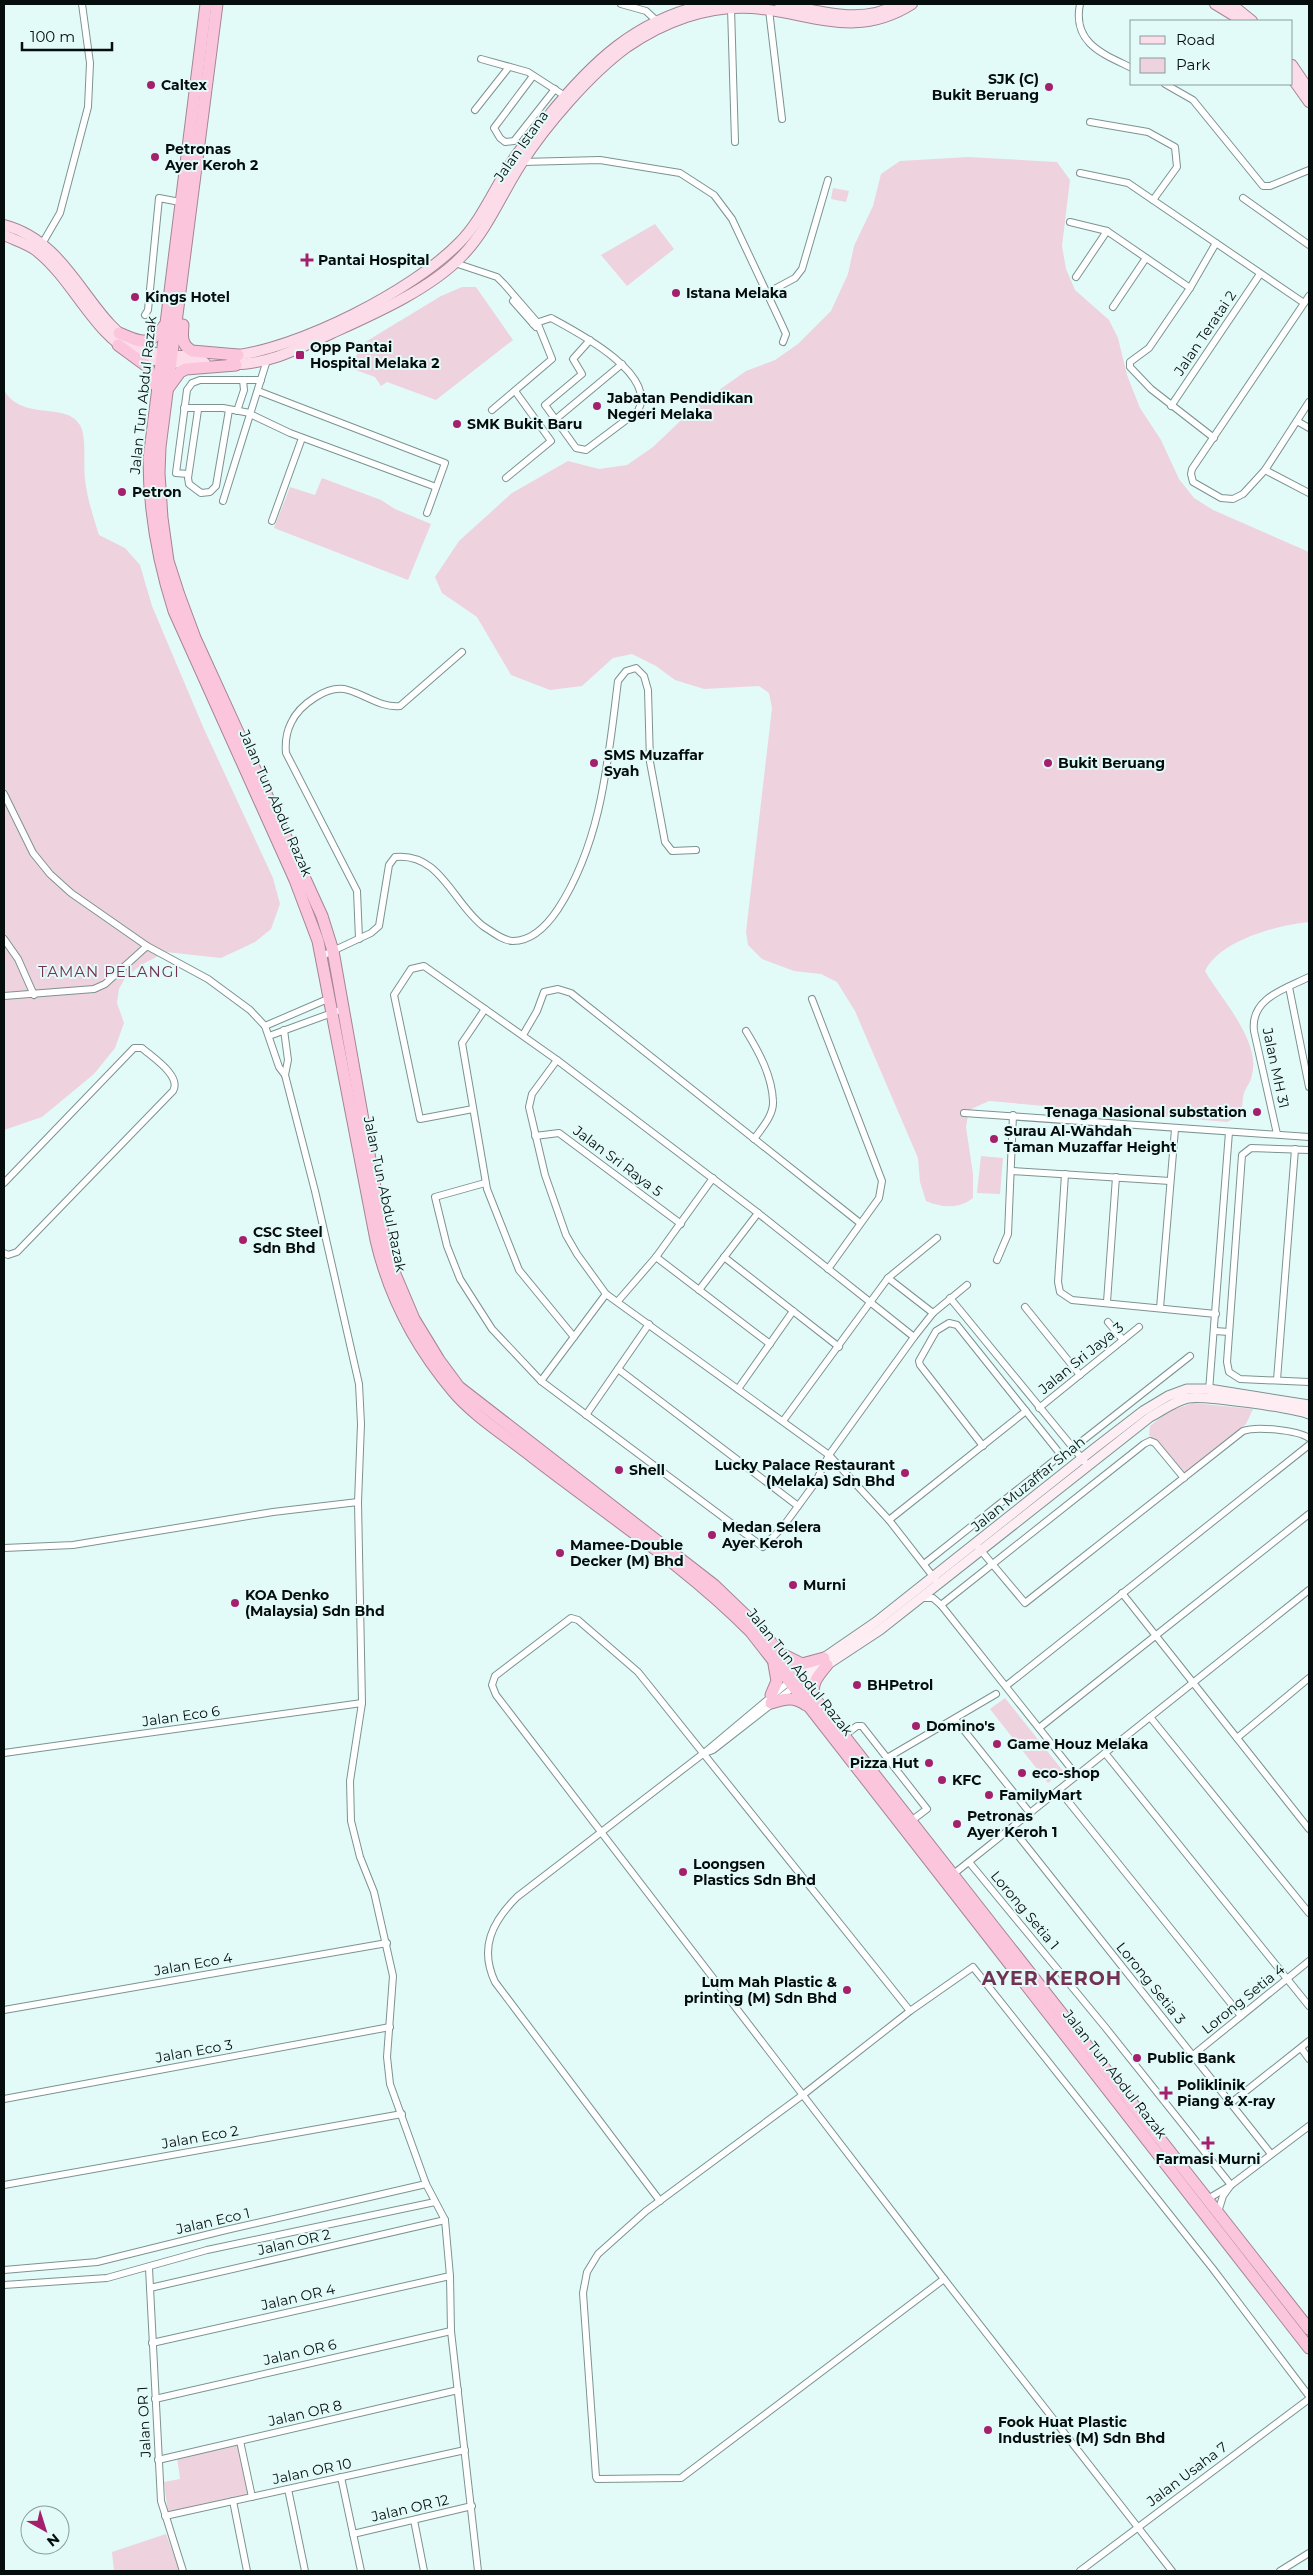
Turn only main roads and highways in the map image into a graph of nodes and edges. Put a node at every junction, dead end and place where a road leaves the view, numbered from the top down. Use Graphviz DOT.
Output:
graph roads {
  1 [pos="206,4"];
  2 [pos="217,4"];
  3 [pos="709,4"];
  4 [pos="780,4"];
  5 [pos="898,4"];
  6 [pos="912,4"];
  7 [pos="1215,4"];
  8 [pos="1232,4"];
  9 [pos="1241,20"];
  10 [pos="1251,20"];
  11 [pos="659,24"];
  12 [pos="1293,66"];
  13 [pos="1293,79"];
  14 [pos="1309,90"];
  15 [pos="1309,102"];
  16 [pos="518,160"];
  17 [pos="478,217"];
  18 [pos="4,225"];
  19 [pos="4,235"];
  20 [pos="186,256"];
  21 [pos="455,263"];
  22 [pos="411,281"];
  23 [pos="165,325"];
  24 [pos="118,339"];
  25 [pos="166,358"];
  26 [pos="237,360"];
  27 [pos="162,393"];
  28 [pos="336,996"];
  29 [pos="338,1011"];
  30 [pos="1209,1393"];
  31 [pos="1309,1405"];
  32 [pos="1309,1414"];
  33 [pos="979,1548"];
  34 [pos="936,1580"];
  35 [pos="775,1646"];
  36 [pos="772,1658"];
  37 [pos="826,1662"];
  38 [pos="796,1681"];
  39 [pos="816,1700"];
  40 [pos="818,1716"];
  41 [pos="949,1878"];
  42 [pos="1203,2202"];
  43 [pos="1309,2329"];
  44 [pos="1309,2348"];
  1 -- 23 [label="highway, Jalan Tun Abdul Razak"];
  2 -- 20 [label="highway, Jalan Tun Abdul Razak"];
  3 -- 11 [label="main road, Jalan Istana"];
  4 -- 5 [label="main road"];
  6 -- 11 [label="main road, Jalan Istana"];
  7 -- 9 [label="main road"];
  8 -- 10 [label="main road"];
  11 -- 16 [label="main road, Jalan Istana"];
  11 -- 16 [label="main road, Jalan Istana"];
  12 -- 14 [label="main road"];
  13 -- 15 [label="main road"];
  16 -- 17 [label="main road, Jalan Istana"];
  16 -- 21 [label="main road, Jalan Istana"];
  17 -- 21 [label="main road"];
  17 -- 22 [label="main road, Jalan Istana"];
  18 -- 24 [label="main road"];
  19 -- 24 [label="main road"];
  20 -- 25 [label="highway, Jalan Tun Abdul Razak"];
  20 -- 26 [label="highway"];
  21 -- 22 [label="main road"];
  21 -- 26 [label="main road, Jalan Istana"];
  22 -- 26 [label="main road, Jalan Istana"];
  23 -- 24 [label="highway"];
  23 -- 25 [label="highway, Jalan Tun Abdul Razak"];
  24 -- 25 [label="main road, Jalan Istana"];
  24 -- 27 [label="highway"];
  25 -- 26 [label="main road, Jalan Istana"];
  25 -- 27 [label="highway, Jalan Tun Abdul Razak"];
  26 -- 27 [label="highway"];
  27 -- 28 [label="highway, Jalan Tun Abdul Razak"];
  27 -- 28 [label="highway, Jalan Tun Abdul Razak"];
  28 -- 29 [label="highway, Jalan Tun Abdul Razak"];
  29 -- 35 [label="highway, Jalan Tun Abdul Razak"];
  29 -- 36 [label="highway, Jalan Tun Abdul Razak"];
  30 -- 31 [label="main road, Jalan Muzaffar Shah"];
  30 -- 32 [label="main road, Jalan Muzaffar Shah"];
  30 -- 33 [label="main road, Jalan Muzaffar Shah"];
  30 -- 33 [label="main road, Jalan Muzaffar Shah"];
  33 -- 34 [label="main road, Jalan Muzaffar Shah"];
  34 -- 37 [label="main road, Jalan Muzaffar Shah"];
  34 -- 37 [label="main road, Jalan Muzaffar Shah"];
  35 -- 37 [label="highway"];
  35 -- 38 [label="highway, Jalan Tun Abdul Razak"];
  36 -- 38 [label="highway, Jalan Tun Abdul Razak"];
  36 -- 40 [label="highway"];
  37 -- 38 [label="main road, Jalan Muzaffar Shah"];
  37 -- 39 [label="highway"];
  38 -- 39 [label="highway, Jalan Tun Abdul Razak"];
  38 -- 40 [label="highway, Jalan Tun Abdul Razak"];
  39 -- 41 [label="highway, Jalan Tun Abdul Razak"];
  40 -- 41 [label="highway, Jalan Tun Abdul Razak"];
  41 -- 42 [label="highway, Jalan Tun Abdul Razak"];
  42 -- 43 [label="highway, Jalan Tun Abdul Razak"];
  42 -- 44 [label="highway, Jalan Tun Abdul Razak"];
}
